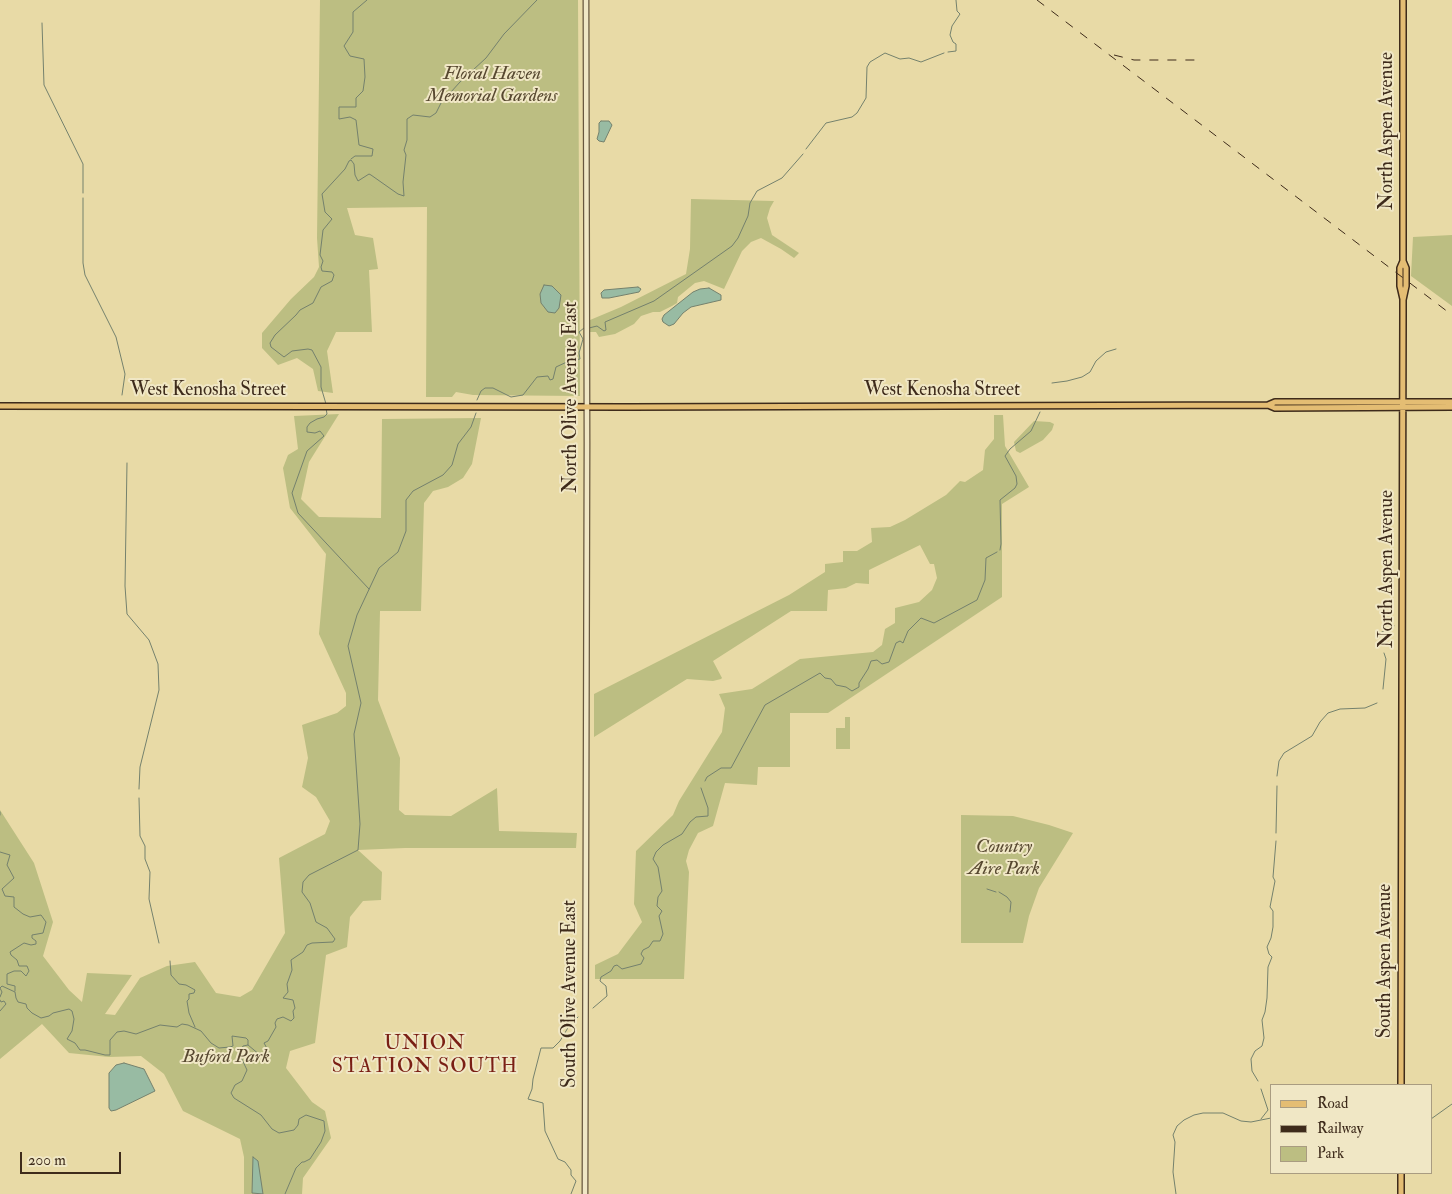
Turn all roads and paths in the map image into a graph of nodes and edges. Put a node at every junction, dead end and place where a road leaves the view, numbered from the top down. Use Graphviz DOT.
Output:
graph roads {
  1 [pos="586,0"];
  2 [pos="1403,0"];
  3 [pos="1452,402"];
  4 [pos="1403,404"];
  5 [pos="0,406"];
  6 [pos="587,407"];
  7 [pos="1452,407"];
  8 [pos="586,794"];
  9 [pos="1402,837"];
  10 [pos="1401,1084"];
  11 [pos="1401,1174"];
  12 [pos="585,1194"];
  13 [pos="1400,1194"];
  1 -- 6 [label="street, North Olive Avenue East"];
  2 -- 4 [label="main road, North Aspen Avenue"];
  3 -- 4 [label="main road"];
  4 -- 6 [label="main road, West Kenosha Street"];
  4 -- 7 [label="main road"];
  4 -- 9 [label="main road, North Aspen Avenue"];
  5 -- 6 [label="main road, West Kenosha Street"];
  6 -- 8 [label="street, North Olive Avenue East"];
  8 -- 12 [label="street, South Olive Avenue East"];
  9 -- 10 [label="main road, South Aspen Avenue"];
  11 -- 13 [label="main road"];
}
